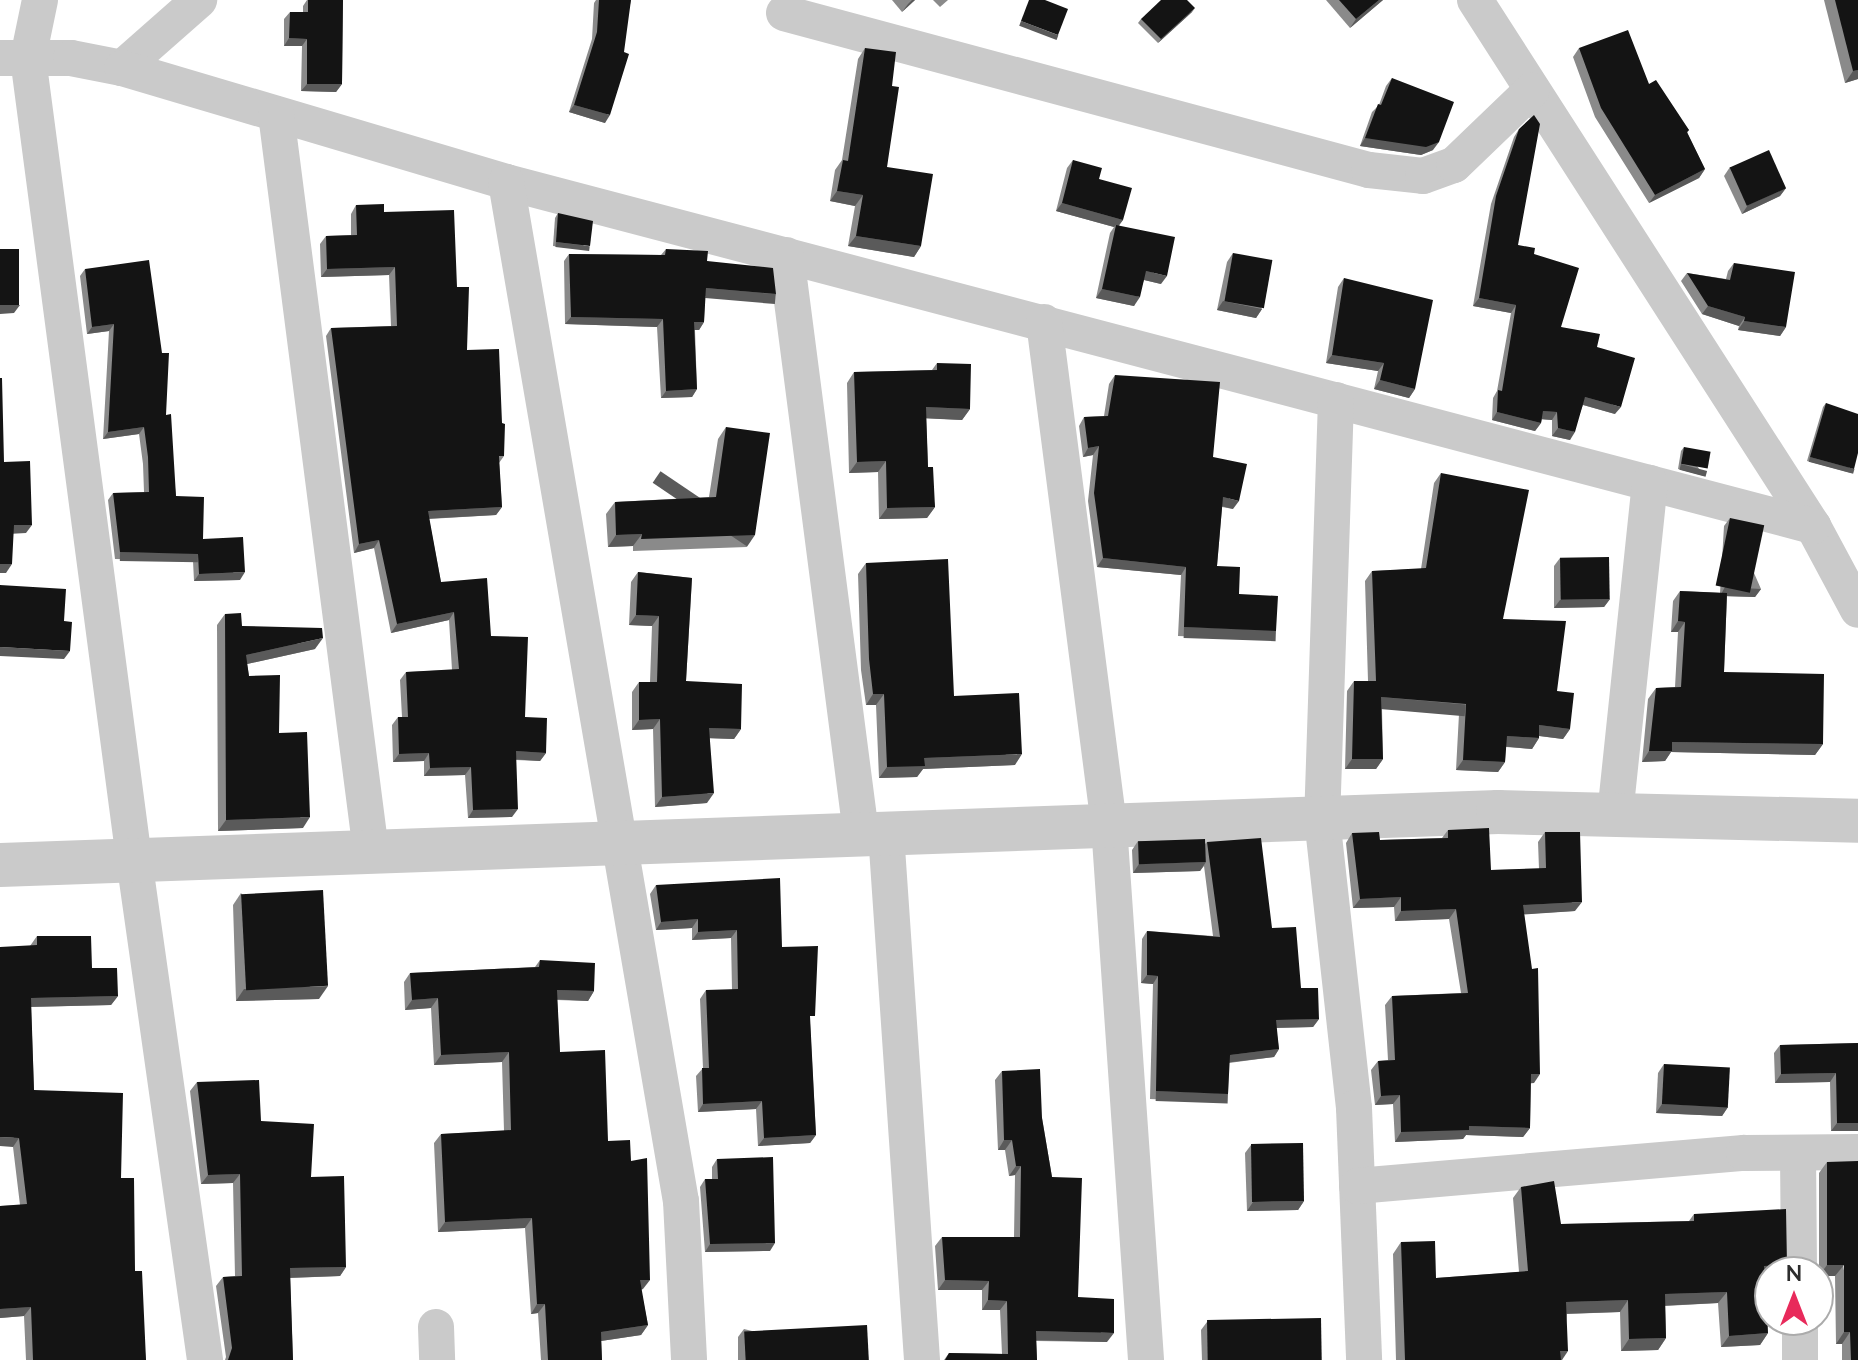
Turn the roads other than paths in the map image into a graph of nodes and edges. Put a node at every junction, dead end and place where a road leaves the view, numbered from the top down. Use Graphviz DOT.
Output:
graph roads {
  1 [pos="40,0"];
  2 [pos="199,0"];
  3 [pos="1475,0"];
  4 [pos="784,13"];
  5 [pos="14,58"];
  6 [pos="122,68"];
  7 [pos="1532,90"];
  8 [pos="276,114"];
  9 [pos="506,182"];
  10 [pos="786,255"];
  11 [pos="1044,322"];
  12 [pos="1336,400"];
  13 [pos="1650,483"];
  14 [pos="1818,535"];
  15 [pos="1858,552"];
  16 [pos="1858,610"];
  17 [pos="1615,815"];
  18 [pos="1322,818"];
  19 [pos="1858,821"];
  20 [pos="1109,825"];
  21 [pos="874,833"];
  22 [pos="617,842"];
  23 [pos="371,851"];
  24 [pos="134,859"];
  25 [pos="0,865"];
  26 [pos="1858,1152"];
  27 [pos="1798,1153"];
  28 [pos="1357,1186"];
  29 [pos="1799,1256"];
  30 [pos="1800,1336"];
  31 [pos="205,1360"];
  32 [pos="689,1360"];
  33 [pos="922,1360"];
  34 [pos="1146,1360"];
  35 [pos="1364,1360"];
  36 [pos="1800,1360"];
  1 -- 5 [label="street"];
  2 -- 6 [label="street"];
  3 -- 7 [label="street"];
  4 -- 7 [label="street"];
  5 -- 6 [label="street"];
  5 -- 24 [label="street"];
  6 -- 8 [label="street"];
  7 -- 14 [label="street"];
  8 -- 9 [label="street"];
  8 -- 23 [label="street"];
  9 -- 10 [label="street"];
  9 -- 22 [label="street"];
  10 -- 11 [label="street"];
  10 -- 21 [label="street"];
  11 -- 12 [label="street"];
  11 -- 20 [label="street"];
  12 -- 13 [label="street"];
  12 -- 18 [label="street"];
  13 -- 14 [label="street"];
  13 -- 17 [label="street"];
  14 -- 15 [label="street"];
  14 -- 16 [label="street"];
  17 -- 18 [label="street"];
  17 -- 19 [label="street"];
  18 -- 20 [label="street"];
  18 -- 28 [label="street"];
  20 -- 21 [label="street"];
  20 -- 34 [label="street"];
  21 -- 22 [label="street"];
  21 -- 33 [label="street"];
  22 -- 23 [label="street"];
  22 -- 32 [label="street"];
  23 -- 24 [label="street"];
  24 -- 25 [label="street"];
  24 -- 31 [label="street"];
  26 -- 27 [label="street"];
  27 -- 28 [label="street"];
  27 -- 29 [label="street"];
  28 -- 35 [label="street"];
  30 -- 36 [label="street"];
}
